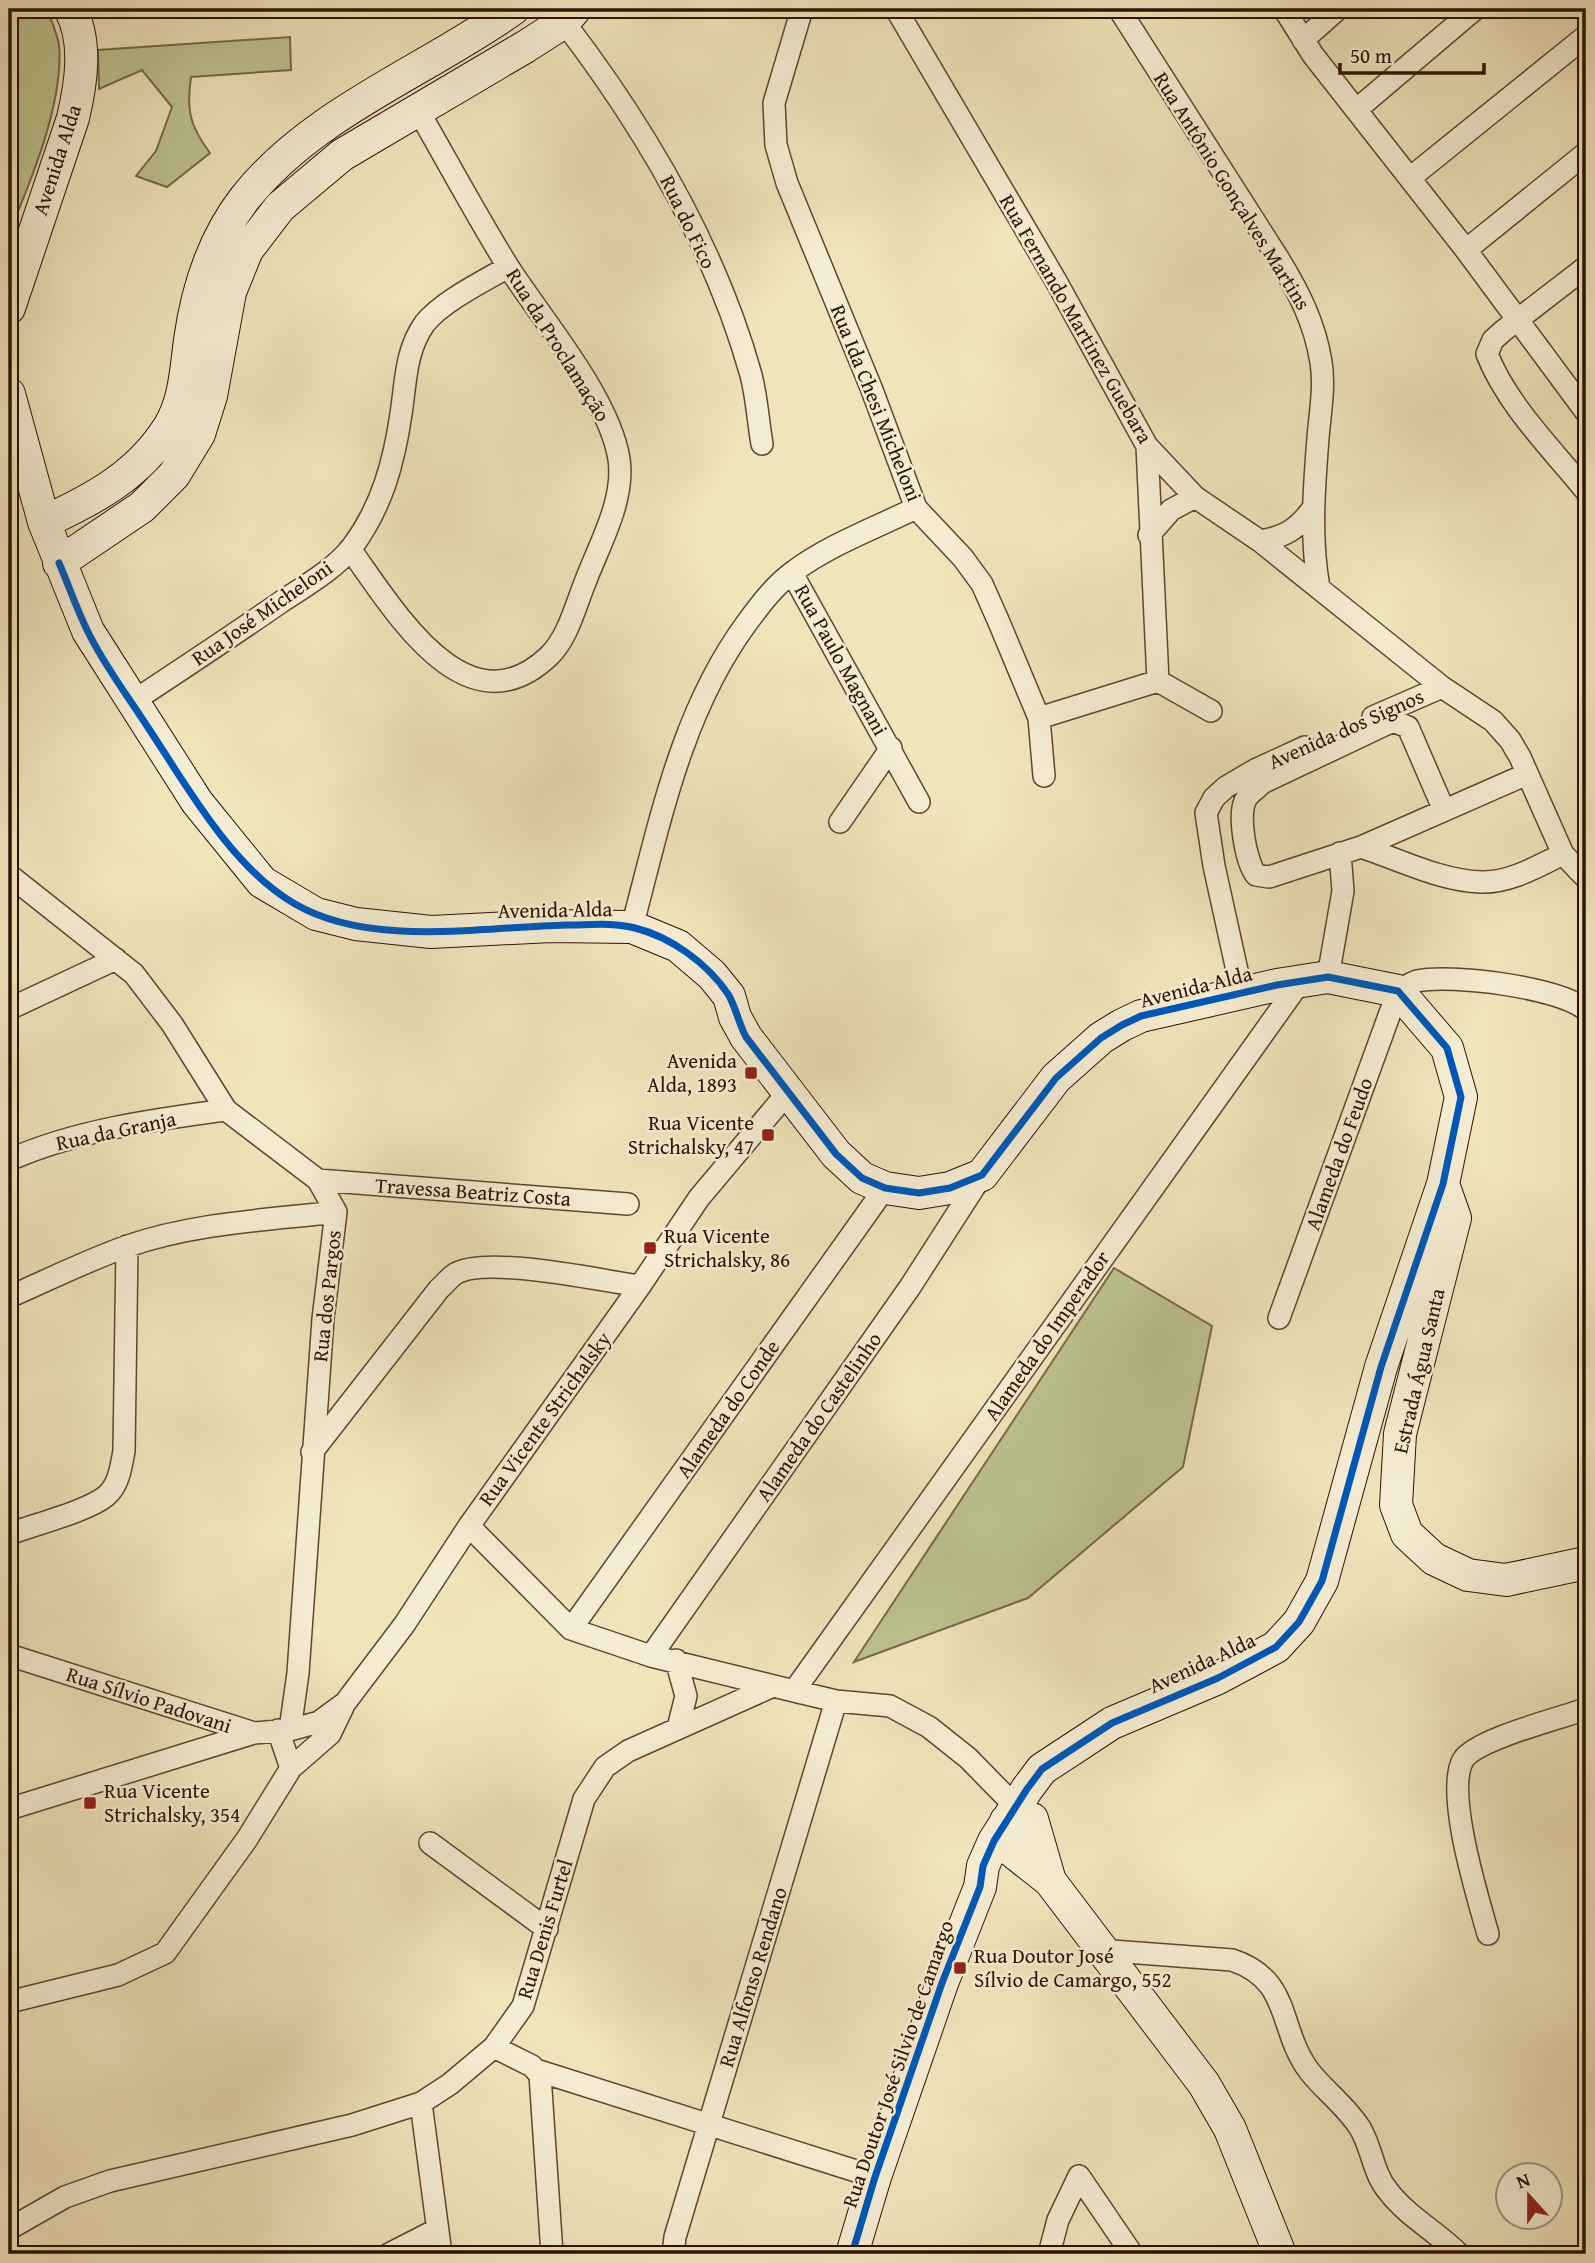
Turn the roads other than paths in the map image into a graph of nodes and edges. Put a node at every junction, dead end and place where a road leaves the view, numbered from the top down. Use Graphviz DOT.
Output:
graph roads {
  1 [pos="71,9"];
  2 [pos="513,9"];
  3 [pos="802,9"];
  4 [pos="896,9"];
  5 [pos="1119,9"];
  6 [pos="1284,9"];
  7 [pos="1338,9"];
  8 [pos="1475,9"];
  9 [pos="570,15"];
  10 [pos="1586,36"];
  11 [pos="1303,40"];
  12 [pos="1356,110"];
  13 [pos="419,112"];
  14 [pos="1586,153"];
  15 [pos="1410,178"];
  16 [pos="1466,250"];
  17 [pos="509,267"];
  18 [pos="1586,267"];
  19 [pos="9,308"];
  20 [pos="1517,320"];
  21 [pos="9,394"];
  22 [pos="1583,401"];
  23 [pos="762,444"];
  24 [pos="1147,446"];
  25 [pos="1586,491"];
  26 [pos="1195,497"];
  27 [pos="916,508"];
  28 [pos="1313,508"];
  29 [pos="44,522"];
  30 [pos="1149,535"];
  31 [pos="1260,541"];
  32 [pos="350,549"];
  33 [pos="59,564"];
  34 [pos="792,572"];
  35 [pos="1319,588"];
  36 [pos="1158,681"];
  37 [pos="1442,687"];
  38 [pos="132,702"];
  39 [pos="1211,711"];
  40 [pos="1039,718"];
  41 [pos="891,748"];
  42 [pos="1527,774"];
  43 [pos="1044,776"];
  44 [pos="919,802"];
  45 [pos="1444,808"];
  46 [pos="840,822"];
  47 [pos="1350,850"];
  48 [pos="1563,854"];
  49 [pos="9,875"];
  50 [pos="1586,878"];
  51 [pos="632,927"];
  52 [pos="116,959"];
  53 [pos="1314,979"];
  54 [pos="1398,991"];
  55 [pos="1242,993"];
  56 [pos="9,1009"];
  57 [pos="1586,1010"];
  58 [pos="789,1091"];
  59 [pos="226,1110"];
  60 [pos="9,1160"];
  61 [pos="982,1175"];
  62 [pos="318,1180"];
  63 [pos="1443,1184"];
  64 [pos="885,1188"];
  65 [pos="628,1205"];
  66 [pos="336,1212"];
  67 [pos="127,1246"];
  68 [pos="640,1286"];
  69 [pos="9,1297"];
  70 [pos="1279,1318"];
  71 [pos="312,1452"];
  72 [pos="469,1526"];
  73 [pos="9,1534"];
  74 [pos="1586,1563"];
  75 [pos="571,1629"];
  76 [pos="9,1655"];
  77 [pos="651,1656"];
  78 [pos="676,1660"];
  79 [pos="773,1686"];
  80 [pos="794,1691"];
  81 [pos="836,1701"];
  82 [pos="345,1703"];
  83 [pos="1586,1709"];
  84 [pos="678,1728"];
  85 [pos="284,1730"];
  86 [pos="254,1733"];
  87 [pos="291,1768"];
  88 [pos="9,1810"];
  89 [pos="1018,1815"];
  90 [pos="430,1843"];
  91 [pos="1012,1852"];
  92 [pos="1050,1881"];
  93 [pos="980,1887"];
  94 [pos="547,1929"];
  95 [pos="1488,1934"];
  96 [pos="1100,1950"];
  97 [pos="9,2003"];
  98 [pos="494,2047"];
  99 [pos="539,2071"];
  100 [pos="421,2103"];
  101 [pos="709,2123"];
  102 [pos="875,2177"];
  103 [pos="9,2229"];
  104 [pos="436,2230"];
  105 [pos="389,2254"];
  106 [pos="441,2254"];
  107 [pos="552,2254"];
  108 [pos="673,2254"];
  109 [pos="852,2254"];
  110 [pos="1049,2254"];
  111 [pos="1132,2254"];
  112 [pos="1279,2254"];
  113 [pos="1459,2254"];
  1 -- 19 [label="street, Avenida Alda"];
  2 -- 29 [label="street"];
  3 -- 27 [label="street, Rua Ida Chesi Micheloni"];
  4 -- 24 [label="street, Rua Fernando Martinez Guebara"];
  5 -- 28 [label="street, Rua Antônio Gonçalves Martins"];
  6 -- 11 [label="street"];
  7 -- 11 [label="street"];
  8 -- 12 [label="street"];
  9 -- 13 [label="street"];
  9 -- 23 [label="street, Rua do Fico"];
  10 -- 15 [label="street"];
  11 -- 12 [label="street"];
  12 -- 15 [label="street"];
  13 -- 17 [label="street, Rua da Proclamação"];
  13 -- 33 [label="street"];
  14 -- 16 [label="street"];
  15 -- 16 [label="street"];
  16 -- 20 [label="street"];
  17 -- 32 [label="street, Rua José Micheloni"];
  17 -- 32 [label="street, Rua da Proclamação"];
  18 -- 20 [label="street"];
  20 -- 22 [label="street"];
  20 -- 25 [label="street"];
  21 -- 29 [label="street, Avenida Alda"];
  24 -- 26 [label="street, Rua Fernando Martinez Guebara"];
  24 -- 30 [label="street"];
  26 -- 30 [label="street"];
  26 -- 31 [label="street, Rua Fernando Martinez Guebara"];
  27 -- 34 [label="street"];
  27 -- 40 [label="street, Rua Ida Chesi Micheloni"];
  28 -- 31 [label="street"];
  28 -- 35 [label="street, Rua Antônio Gonçalves Martins"];
  29 -- 33 [label="street, Avenida Alda"];
  30 -- 36 [label="street"];
  31 -- 35 [label="street, Rua Fernando Martinez Guebara"];
  32 -- 38 [label="street, Rua José Micheloni"];
  33 -- 38 [label="street, Avenida Alda"];
  34 -- 41 [label="street, Rua Paulo Magnani"];
  34 -- 51 [label="street"];
  35 -- 37 [label="street, Rua Fernando Martinez Guebara"];
  36 -- 39 [label="street"];
  36 -- 40 [label="street"];
  37 -- 42 [label="street, Avenida dos Signos"];
  37 -- 55 [label="street, Avenida dos Signos"];
  38 -- 51 [label="street, Avenida Alda"];
  40 -- 43 [label="street, Rua Ida Chesi Micheloni"];
  41 -- 44 [label="street, Rua Paulo Magnani"];
  41 -- 46 [label="street, Rua Paulo Magnani"];
  42 -- 45 [label="street"];
  42 -- 48 [label="street, Avenida dos Signos"];
  45 -- 47 [label="street"];
  45 -- 47 [label="street"];
  47 -- 48 [label="street"];
  47 -- 53 [label="street"];
  48 -- 50 [label="street, Avenida dos Signos"];
  49 -- 52 [label="street, Rua dos Pargos"];
  51 -- 58 [label="street, Avenida Alda"];
  52 -- 56 [label="street"];
  52 -- 59 [label="street, Rua dos Pargos"];
  53 -- 54 [label="street, Avenida Alda"];
  53 -- 55 [label="street, Avenida Alda"];
  53 -- 80 [label="street, Alameda do Imperador"];
  54 -- 57 [label="street"];
  54 -- 63 [label="street, Avenida Alda"];
  54 -- 70 [label="street, Alameda do Feudo"];
  55 -- 61 [label="street, Avenida Alda"];
  58 -- 64 [label="street, Avenida Alda"];
  58 -- 68 [label="street, Rua Vicente Strichalsky"];
  59 -- 60 [label="street, Rua da Granja"];
  59 -- 62 [label="street, Rua dos Pargos"];
  61 -- 64 [label="street, Avenida Alda"];
  61 -- 77 [label="street, Alameda do Castelinho"];
  62 -- 65 [label="street, Travessa Beatriz Costa"];
  62 -- 66 [label="street, Rua dos Pargos"];
  63 -- 74 [label="street, Estrada Água Santa"];
  63 -- 89 [label="street, Avenida Alda"];
  64 -- 75 [label="street, Alameda do Conde"];
  66 -- 67 [label="street"];
  66 -- 71 [label="street, Rua dos Pargos"];
  67 -- 69 [label="street"];
  67 -- 73 [label="street"];
  68 -- 71 [label="street"];
  68 -- 72 [label="street, Rua Vicente Strichalsky"];
  71 -- 85 [label="street, Rua dos Pargos"];
  72 -- 75 [label="street"];
  72 -- 82 [label="street, Rua Vicente Strichalsky"];
  75 -- 77 [label="street"];
  76 -- 86 [label="street, Rua Sílvio Padovani"];
  77 -- 78 [label="street"];
  78 -- 79 [label="street"];
  78 -- 84 [label="street"];
  79 -- 80 [label="street"];
  79 -- 84 [label="street, Rua Denis Furtel"];
  80 -- 81 [label="street"];
  81 -- 89 [label="street"];
  81 -- 101 [label="street, Rua Alfonso Rendano"];
  82 -- 85 [label="street, Rua Vicente Strichalsky"];
  82 -- 87 [label="street"];
  83 -- 95 [label="street"];
  84 -- 94 [label="street, Rua Denis Furtel"];
  85 -- 86 [label="street, Rua Sílvio Padovani"];
  85 -- 87 [label="street"];
  86 -- 88 [label="street"];
  87 -- 97 [label="street"];
  89 -- 91 [label="street, Avenida Alda"];
  89 -- 92 [label="street"];
  89 -- 93 [label="street, Avenida Alda"];
  90 -- 94 [label="street"];
  91 -- 92 [label="street"];
  91 -- 93 [label="street, Avenida Alda"];
  92 -- 96 [label="street"];
  93 -- 102 [label="street, Rua Doutor José Silvio de Camargo"];
  94 -- 98 [label="street, Rua Denis Furtel"];
  96 -- 112 [label="street"];
  96 -- 113 [label="street"];
  98 -- 99 [label="street"];
  98 -- 100 [label="street, Rua Denis Furtel"];
  99 -- 101 [label="street"];
  99 -- 107 [label="street"];
  100 -- 103 [label="street, Rua Denis Furtel"];
  100 -- 104 [label="street"];
  101 -- 102 [label="street"];
  101 -- 108 [label="street, Rua Alfonso Rendano"];
  102 -- 109 [label="street, Rua Doutor José Silvio de Camargo"];
  104 -- 105 [label="street"];
  104 -- 106 [label="street"];
  110 -- 111 [label="street"];
}
